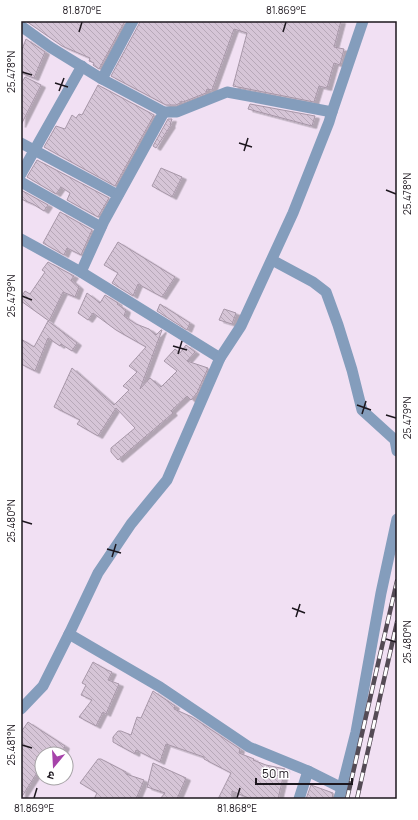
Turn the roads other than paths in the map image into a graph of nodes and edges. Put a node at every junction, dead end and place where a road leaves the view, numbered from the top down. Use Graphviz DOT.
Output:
graph roads {
  1 [pos="133,21"];
  2 [pos="363,21"];
  3 [pos="21,26"];
  4 [pos="82,66"];
  5 [pos="102,79"];
  6 [pos="164,112"];
  7 [pos="332,112"];
  8 [pos="21,143"];
  9 [pos="34,151"];
  10 [pos="21,174"];
  11 [pos="21,182"];
  12 [pos="118,195"];
  13 [pos="101,227"];
  14 [pos="21,239"];
  15 [pos="272,260"];
  16 [pos="81,272"];
  17 [pos="220,358"];
  18 [pos="397,451"];
  19 [pos="397,519"];
  20 [pos="69,634"];
  21 [pos="21,709"];
  22 [pos="308,771"];
  23 [pos="342,788"];
  24 [pos="299,799"];
  25 [pos="339,799"];
  1 -- 5 [label="street"];
  2 -- 7 [label="street"];
  3 -- 4 [label="street"];
  4 -- 5 [label="street"];
  4 -- 9 [label="street"];
  5 -- 6 [label="street"];
  6 -- 7 [label="street"];
  6 -- 12 [label="street"];
  7 -- 15 [label="street"];
  8 -- 9 [label="street"];
  9 -- 10 [label="street"];
  9 -- 12 [label="street"];
  11 -- 13 [label="street"];
  12 -- 13 [label="street"];
  13 -- 16 [label="street"];
  14 -- 16 [label="street"];
  15 -- 17 [label="street"];
  15 -- 18 [label="street"];
  16 -- 17 [label="street"];
  17 -- 20 [label="street"];
  19 -- 23 [label="street"];
  20 -- 21 [label="street"];
  20 -- 22 [label="street"];
  22 -- 23 [label="street"];
  22 -- 24 [label="street"];
  23 -- 25 [label="street"];
}
